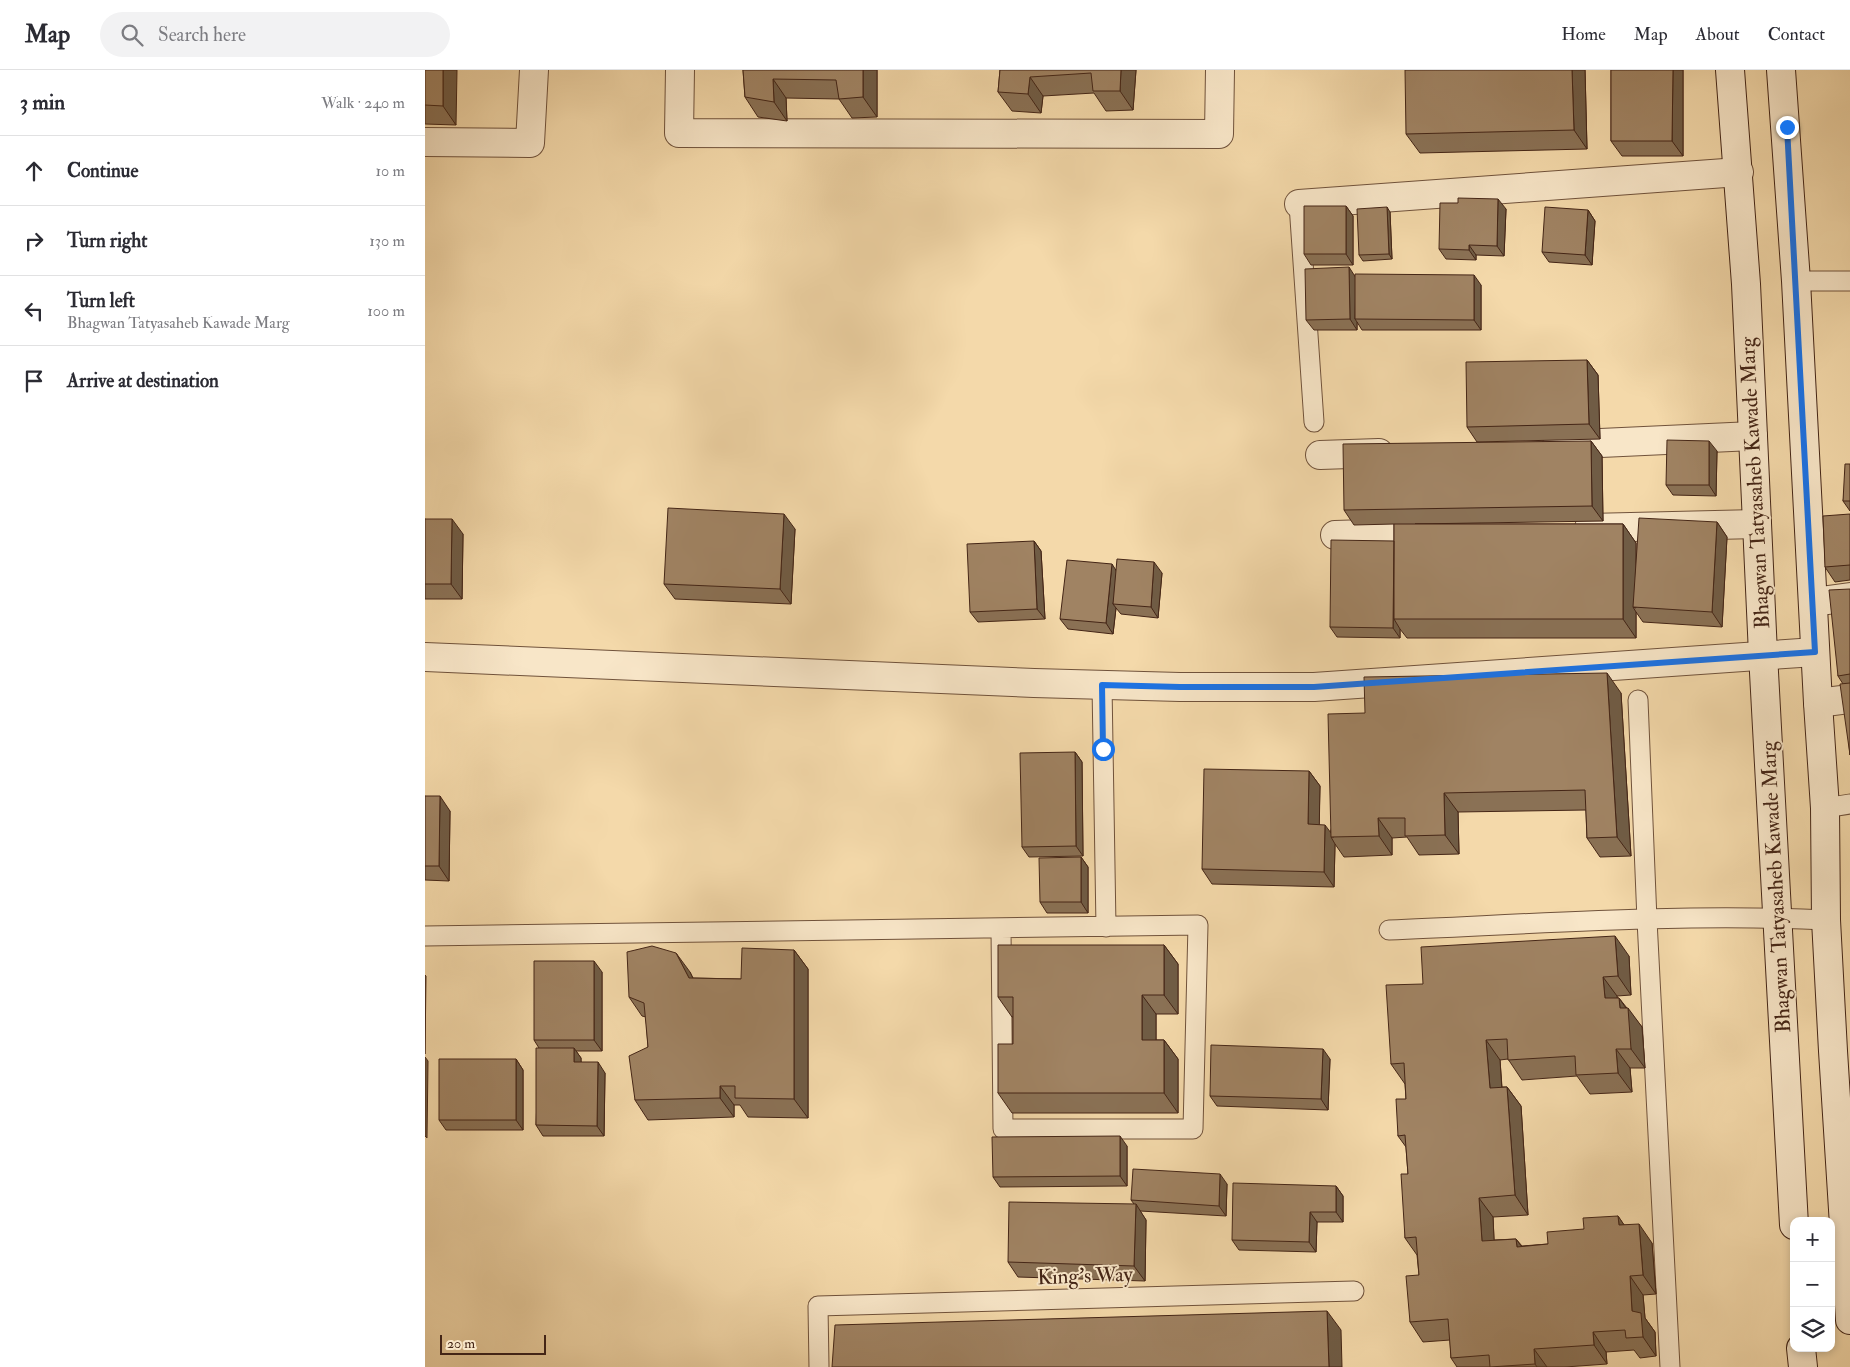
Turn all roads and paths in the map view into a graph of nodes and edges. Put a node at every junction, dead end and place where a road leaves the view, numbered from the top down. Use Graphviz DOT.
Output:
graph roads {
  1 [pos="534,70"];
  2 [pos="680,70"];
  3 [pos="1219,70"];
  4 [pos="1730,70"];
  5 [pos="1781,70"];
  6 [pos="425,142"];
  7 [pos="1739,172"];
  8 [pos="1299,204"];
  9 [pos="1796,281"];
  10 [pos="1850,281"];
  11 [pos="1314,422"];
  12 [pos="1753,436"];
  13 [pos="1536,446"];
  14 [pos="1408,452"];
  15 [pos="1320,455"];
  16 [pos="1757,524"];
  17 [pos="1561,529"];
  18 [pos="1453,532"];
  19 [pos="1335,535"];
  20 [pos="1850,597"];
  21 [pos="1813,602"];
  22 [pos="1815,652"];
  23 [pos="1763,654"];
  24 [pos="425,657"];
  25 [pos="1102,685"];
  26 [pos="1850,699"];
  27 [pos="1638,700"];
  28 [pos="1818,703"];
  29 [pos="1838,806"];
  30 [pos="1779,918"];
  31 [pos="1647,920"];
  32 [pos="1826,920"];
  33 [pos="1106,927"];
  34 [pos="1001,929"];
  35 [pos="1389,930"];
  36 [pos="425,936"];
  37 [pos="1841,1051"];
  38 [pos="1843,1094"];
  39 [pos="1794,1217"];
  40 [pos="1842,1247"];
  41 [pos="1354,1291"];
  42 [pos="1850,1320"];
  43 [pos="1801,1352"];
  44 [pos="819,1367"];
  45 [pos="1670,1367"];
  46 [pos="1803,1367"];
  1 -- 6 [label="street"];
  2 -- 3 [label="street"];
  4 -- 7 [label="street, Bhagwan Tatyasaheb Kawade Marg"];
  5 -- 9 [label="street"];
  7 -- 8 [label="street"];
  7 -- 12 [label="street, Bhagwan Tatyasaheb Kawade Marg"];
  8 -- 11 [label="lane"];
  9 -- 10 [label="lane"];
  9 -- 21 [label="street"];
  12 -- 13 [label="street"];
  12 -- 16 [label="street, Bhagwan Tatyasaheb Kawade Marg"];
  14 -- 15 [label="street"];
  16 -- 17 [label="street"];
  16 -- 23 [label="street, Bhagwan Tatyasaheb Kawade Marg"];
  18 -- 19 [label="street"];
  20 -- 21 [label="street"];
  21 -- 22 [label="street"];
  22 -- 23 [label="street"];
  22 -- 28 [label="street"];
  23 -- 25 [label="street"];
  23 -- 30 [label="street, Bhagwan Tatyasaheb Kawade Marg"];
  24 -- 25 [label="street"];
  25 -- 33 [label="lane"];
  26 -- 28 [label="street"];
  27 -- 31 [label="lane"];
  28 -- 29 [label="street"];
  29 -- 32 [label="street"];
  30 -- 31 [label="lane"];
  30 -- 32 [label="lane"];
  30 -- 39 [label="street, Bhagwan Tatyasaheb Kawade Marg"];
  31 -- 35 [label="lane"];
  31 -- 45 [label="lane"];
  32 -- 37 [label="street"];
  33 -- 34 [label="lane"];
  33 -- 34 [label="lane"];
  34 -- 36 [label="lane"];
  37 -- 38 [label="street"];
  38 -- 40 [label="street"];
  40 -- 42 [label="street"];
  41 -- 44 [label="lane, King's Way"];
  43 -- 46 [label="street"];
}
